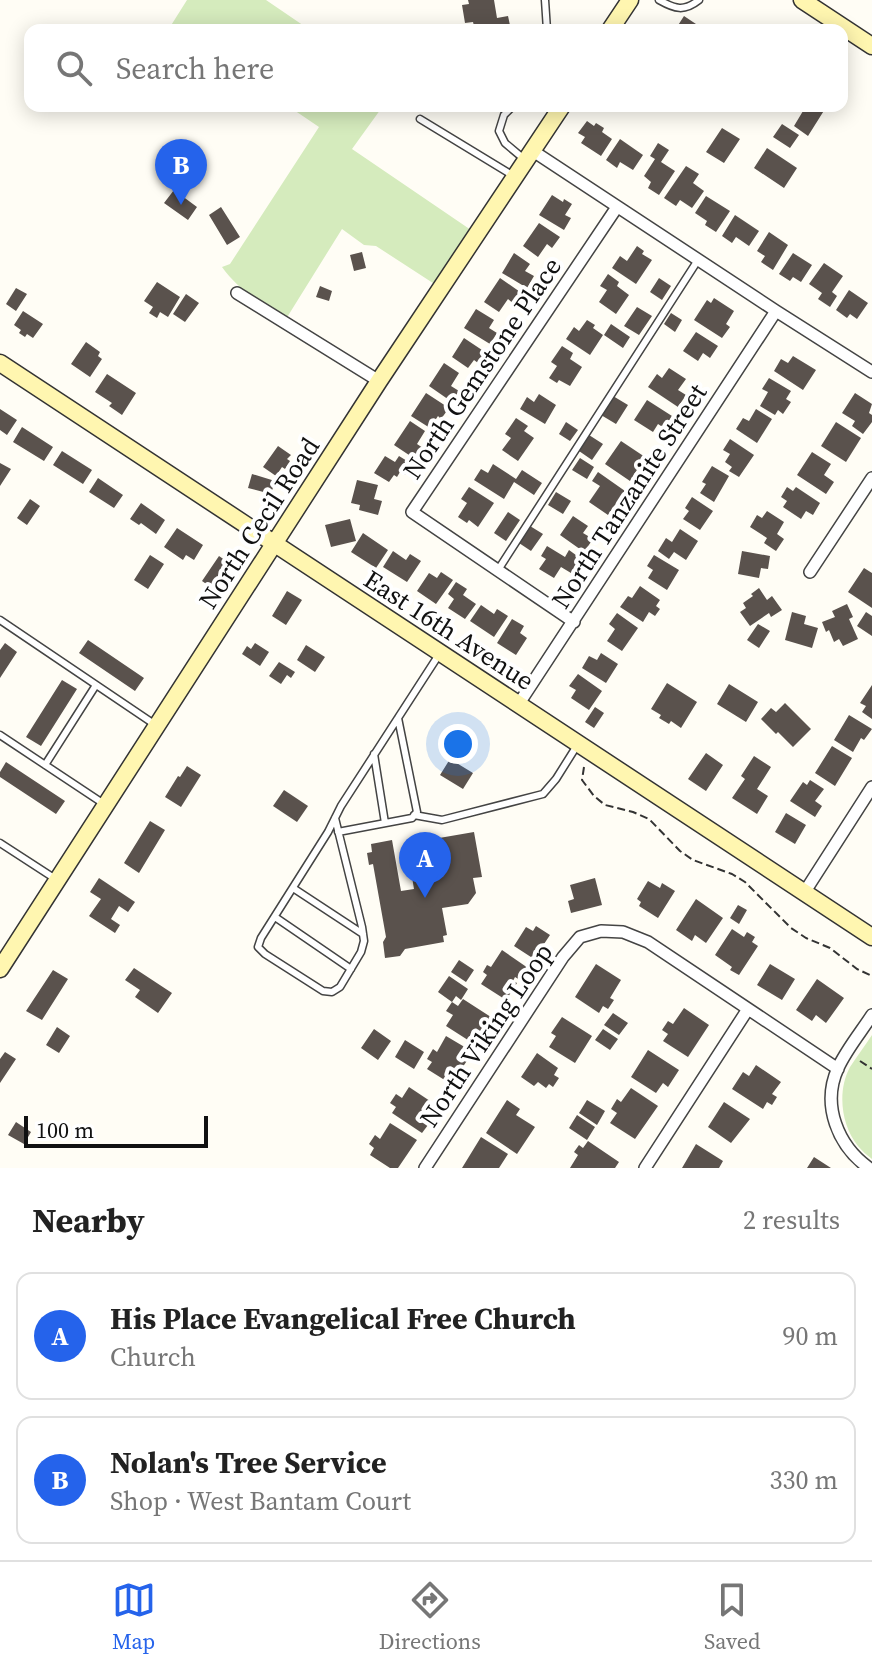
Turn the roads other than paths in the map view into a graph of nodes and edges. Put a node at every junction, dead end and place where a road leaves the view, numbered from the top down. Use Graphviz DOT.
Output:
graph roads {
  1 [pos="545,0"];
  2 [pos="630,0"];
  3 [pos="659,0"];
  4 [pos="699,0"];
  5 [pos="802,0"];
  6 [pos="547,24"];
  7 [pos="614,24"];
  8 [pos="839,24"];
  9 [pos="848,30"];
  10 [pos="872,46"];
  11 [pos="507,112"];
  12 [pos="558,112"];
  13 [pos="420,119"];
  14 [pos="530,156"];
  15 [pos="515,177"];
  16 [pos="617,207"];
  17 [pos="698,260"];
  18 [pos="237,293"];
  19 [pos="776,311"];
  20 [pos="0,363"];
  21 [pos="872,372"];
  22 [pos="379,381"];
  23 [pos="872,478"];
  24 [pos="274,544"];
  25 [pos="498,570"];
  26 [pos="810,572"];
  27 [pos="0,620"];
  28 [pos="574,622"];
  29 [pos="440,653"];
  30 [pos="96,685"];
  31 [pos="518,705"];
  32 [pos="398,718"];
  33 [pos="157,726"];
  34 [pos="0,735"];
  35 [pos="582,747"];
  36 [pos="374,754"];
  37 [pos="45,765"];
  38 [pos="872,787"];
  39 [pos="106,805"];
  40 [pos="414,815"];
  41 [pos="335,818"];
  42 [pos="385,823"];
  43 [pos="338,832"];
  44 [pos="0,843"];
  45 [pos="57,880"];
  46 [pos="293,888"];
  47 [pos="804,893"];
  48 [pos="275,917"];
  49 [pos="363,934"];
  50 [pos="872,937"];
  51 [pos="0,969"];
  52 [pos="351,969"];
  53 [pos="748,1009"];
  54 [pos="872,1015"];
  55 [pos="838,1069"];
  56 [pos="425,1168"];
  57 [pos="645,1168"];
  58 [pos="869,1168"];
  1 -- 6 [label="lane"];
  2 -- 7 [label="street"];
  3 -- 4 [label="lane"];
  5 -- 8 [label="street"];
  9 -- 10 [label="street"];
  11 -- 14 [label="lane"];
  12 -- 14 [label="street, North Cecil Road"];
  13 -- 15 [label="lane"];
  14 -- 15 [label="street, North Cecil Road"];
  14 -- 16 [label="street"];
  15 -- 22 [label="street, North Cecil Road"];
  16 -- 17 [label="street"];
  16 -- 25 [label="street, North Gemstone Place"];
  17 -- 19 [label="street"];
  17 -- 25 [label="lane"];
  18 -- 22 [label="street"];
  19 -- 21 [label="street"];
  19 -- 28 [label="street, North Tanzanite Street"];
  20 -- 24 [label="street, East 16th Avenue"];
  22 -- 24 [label="street, North Cecil Road"];
  23 -- 26 [label="street"];
  24 -- 29 [label="street, East 16th Avenue"];
  24 -- 33 [label="street, North Cecil Road"];
  25 -- 28 [label="street, North Gemstone Place"];
  27 -- 30 [label="lane"];
  28 -- 31 [label="street, North Tanzanite Street"];
  29 -- 31 [label="street, East 16th Avenue"];
  29 -- 32 [label="lane"];
  30 -- 33 [label="lane"];
  30 -- 37 [label="lane"];
  31 -- 35 [label="street, East 16th Avenue"];
  32 -- 36 [label="lane"];
  32 -- 40 [label="lane"];
  33 -- 39 [label="street, North Cecil Road"];
  34 -- 37 [label="lane"];
  35 -- 40 [label="lane"];
  35 -- 47 [label="street, East 16th Avenue"];
  36 -- 41 [label="lane"];
  36 -- 42 [label="lane"];
  37 -- 39 [label="lane"];
  38 -- 47 [label="street"];
  39 -- 45 [label="street, North Cecil Road"];
  40 -- 42 [label="lane"];
  41 -- 43 [label="lane"];
  41 -- 46 [label="lane"];
  42 -- 43 [label="lane"];
  43 -- 49 [label="lane"];
  44 -- 45 [label="lane"];
  45 -- 51 [label="street, North Cecil Road"];
  46 -- 48 [label="lane"];
  46 -- 49 [label="lane"];
  47 -- 50 [label="street, East 16th Avenue"];
  48 -- 52 [label="lane"];
  48 -- 52 [label="lane"];
  49 -- 52 [label="lane"];
  53 -- 55 [label="street, North Viking Loop"];
  53 -- 56 [label="street, North Viking Loop"];
  53 -- 57 [label="street"];
  54 -- 55 [label="street"];
  55 -- 58 [label="street"];
}
